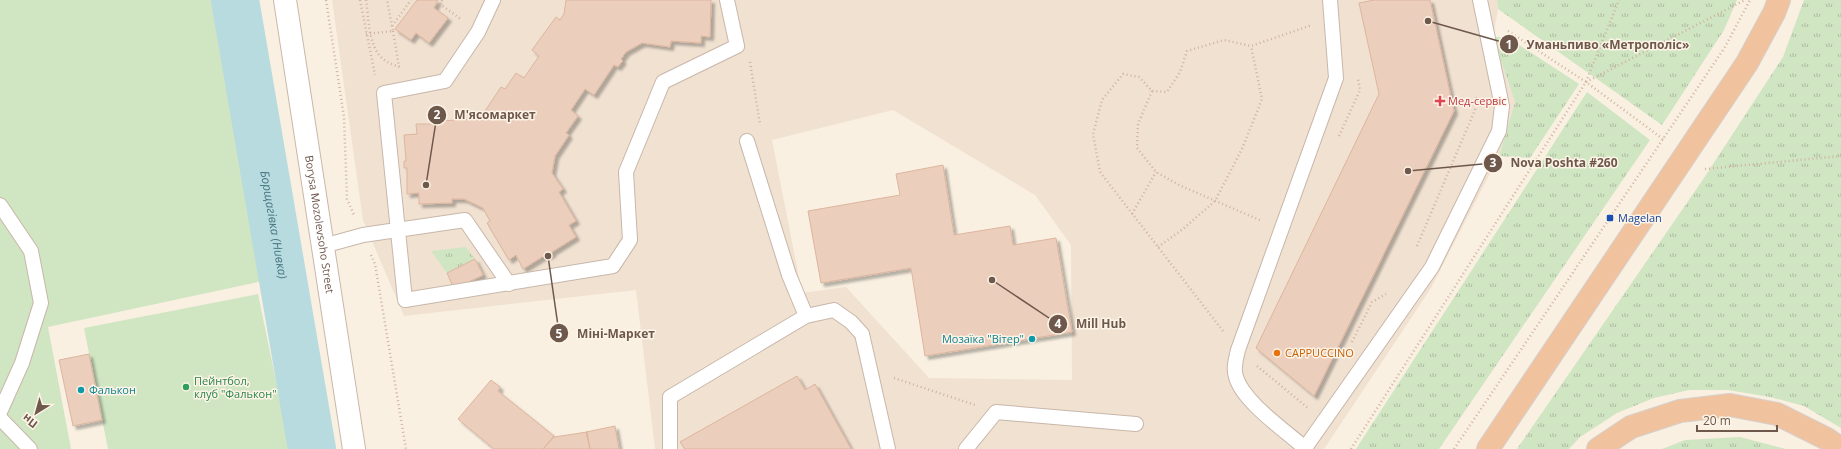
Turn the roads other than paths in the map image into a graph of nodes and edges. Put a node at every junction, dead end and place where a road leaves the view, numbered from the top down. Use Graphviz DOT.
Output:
graph roads {
  1 [pos="285,0"];
  2 [pos="493,0"];
  3 [pos="727,0"];
  4 [pos="1330,0"];
  5 [pos="1480,0"];
  6 [pos="1779,0"];
  7 [pos="747,141"];
  8 [pos="0,205"];
  9 [pos="397,230"];
  10 [pos="323,246"];
  11 [pos="509,284"];
  12 [pos="806,316"];
  13 [pos="0,412"];
  14 [pos="0,418"];
  15 [pos="1136,424"];
  16 [pos="1299,447"];
  17 [pos="30,449"];
  18 [pos="354,449"];
  19 [pos="670,449"];
  20 [pos="888,449"];
  21 [pos="966,449"];
  22 [pos="1488,449"];
  23 [pos="1598,449"];
  24 [pos="1841,449"];
  1 -- 10 [label="street, Borysa Mozolevsoho Street"];
  2 -- 9 [label="lane"];
  3 -- 11 [label="lane"];
  4 -- 16 [label="lane"];
  5 -- 16 [label="lane"];
  6 -- 22 [label="highway"];
  7 -- 12 [label="lane"];
  8 -- 13 [label="lane"];
  9 -- 10 [label="lane"];
  9 -- 11 [label="lane"];
  9 -- 11 [label="lane"];
  10 -- 18 [label="street, Borysa Mozolevsoho Street"];
  12 -- 19 [label="lane"];
  12 -- 20 [label="lane"];
  14 -- 17 [label="lane"];
  15 -- 21 [label="lane"];
  23 -- 24 [label="highway"];
}
